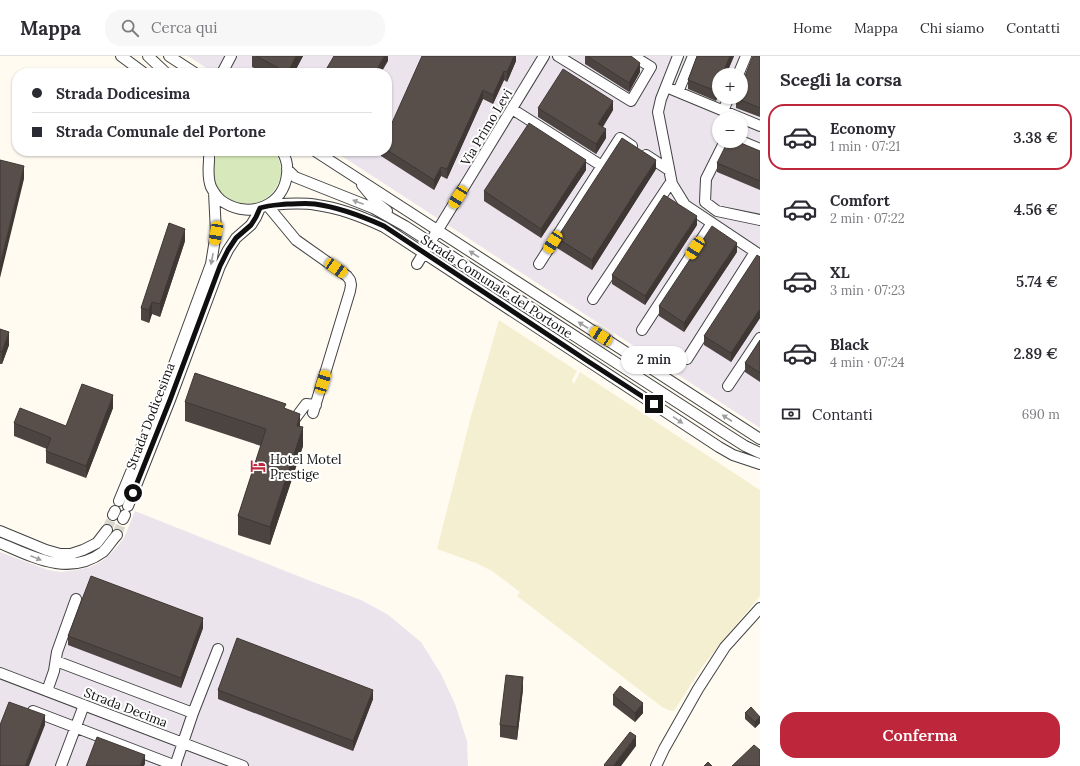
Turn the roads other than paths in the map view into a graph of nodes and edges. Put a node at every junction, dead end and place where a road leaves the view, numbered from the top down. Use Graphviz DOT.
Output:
graph roads {
  1 [pos="121,56"];
  2 [pos="148,56"];
  3 [pos="169,56"];
  4 [pos="230,56"];
  5 [pos="544,56"];
  6 [pos="558,56"];
  7 [pos="633,56"];
  8 [pos="678,56"];
  9 [pos="693,56"];
  10 [pos="746,56"];
  11 [pos="571,59"];
  12 [pos="137,68"];
  13 [pos="161,68"];
  14 [pos="187,68"];
  15 [pos="224,68"];
  16 [pos="741,68"];
  17 [pos="666,87"];
  18 [pos="678,92"];
  19 [pos="726,104"];
  20 [pos="512,109"];
  21 [pos="723,111"];
  22 [pos="760,126"];
  23 [pos="748,144"];
  24 [pos="722,148"];
  25 [pos="760,148"];
  26 [pos="211,156"];
  27 [pos="284,156"];
  28 [pos="323,156"];
  29 [pos="602,166"];
  30 [pos="288,169"];
  31 [pos="669,170"];
  32 [pos="352,174"];
  33 [pos="672,182"];
  34 [pos="214,192"];
  35 [pos="264,207"];
  36 [pos="760,220"];
  37 [pos="712,223"];
  38 [pos="405,226"];
  39 [pos="438,231"];
  40 [pos="430,242"];
  41 [pos="423,252"];
  42 [pos="757,254"];
  43 [pos="417,264"];
  44 [pos="539,264"];
  45 [pos="593,299"];
  46 [pos="642,330"];
  47 [pos="190,333"];
  48 [pos="760,338"];
  49 [pos="687,359"];
  50 [pos="728,386"];
  51 [pos="294,420"];
  52 [pos="760,439"];
  53 [pos="760,453"];
  54 [pos="760,464"];
  55 [pos="115,509"];
  56 [pos="125,514"];
  57 [pos="107,530"];
  58 [pos="0,531"];
  59 [pos="117,535"];
  60 [pos="0,543"];
  61 [pos="76,599"];
  62 [pos="760,608"];
  63 [pos="218,649"];
  64 [pos="56,661"];
  65 [pos="0,673"];
  66 [pos="46,691"];
  67 [pos="84,705"];
  68 [pos="25,709"];
  69 [pos="193,713"];
  70 [pos="76,727"];
  71 [pos="183,743"];
  72 [pos="61,766"];
  73 [pos="175,766"];
  74 [pos="243,766"];
  75 [pos="656,766"];
  1 -- 12 [label="street"];
  2 -- 13 [label="street"];
  3 -- 14 [label="street"];
  4 -- 15 [label="street"];
  5 -- 20 [label="street, Via Primo Levi"];
  6 -- 11 [label="street"];
  7 -- 11 [label="street"];
  8 -- 17 [label="street"];
  9 -- 18 [label="street"];
  10 -- 16 [label="street"];
  17 -- 18 [label="street"];
  17 -- 31 [label="street"];
  18 -- 21 [label="street"];
  19 -- 21 [label="street"];
  20 -- 29 [label="street"];
  20 -- 39 [label="street, Via Primo Levi"];
  21 -- 22 [label="street"];
  23 -- 25 [label="street"];
  24 -- 36 [label="street"];
  26 -- 34 [label="street, Strada Comunale del Portone"];
  27 -- 30 [label="street"];
  28 -- 32 [label="street, Strada Comunale del Portone"];
  29 -- 31 [label="street"];
  29 -- 44 [label="street"];
  30 -- 35 [label="street"];
  38 -- 30 [label="street, Strada Comunale del Portone, one-way"];
  31 -- 33 [label="street"];
  32 -- 38 [label="street, Strada Comunale del Portone"];
  32 -- 39 [label="street, Strada Comunale del Portone"];
  33 -- 37 [label="street"];
  33 -- 45 [label="street"];
  34 -- 35 [label="street, Strada Comunale del Portone"];
  34 -- 47 [label="street, Strada Dodicesima, one-way"];
  35 -- 41 [label="street, Strada Comunale del Portone"];
  35 -- 47 [label="street, Strada Dodicesima"];
  35 -- 51 [label="street"];
  37 -- 42 [label="street"];
  37 -- 46 [label="street"];
  38 -- 40 [label="street, Strada Comunale del Portone"];
  39 -- 40 [label="street, Via Primo Levi"];
  52 -- 39 [label="street, Strada Comunale del Portone, one-way"];
  40 -- 41 [label="street, Via Primo Levi"];
  40 -- 53 [label="street, Strada Comunale del Portone"];
  41 -- 43 [label="street, Via Primo Levi"];
  41 -- 54 [label="street, Strada Comunale del Portone, one-way"];
  42 -- 49 [label="street"];
  47 -- 55 [label="street, Strada Dodicesima"];
  47 -- 56 [label="street, Strada Dodicesima"];
  48 -- 50 [label="street"];
  57 -- 58 [label="street"];
  60 -- 59 [label="street, one-way"];
  61 -- 64 [label="street"];
  62 -- 75 [label="street"];
  63 -- 69 [label="street"];
  64 -- 66 [label="street"];
  64 -- 69 [label="street"];
  65 -- 66 [label="street, Strada Decima"];
  66 -- 67 [label="street, Strada Decima"];
  67 -- 70 [label="street"];
  67 -- 71 [label="street, Strada Decima"];
  68 -- 70 [label="street"];
  69 -- 71 [label="street"];
  70 -- 72 [label="street"];
  70 -- 73 [label="street"];
  71 -- 73 [label="street"];
  71 -- 74 [label="street, Strada Decima"];
}
